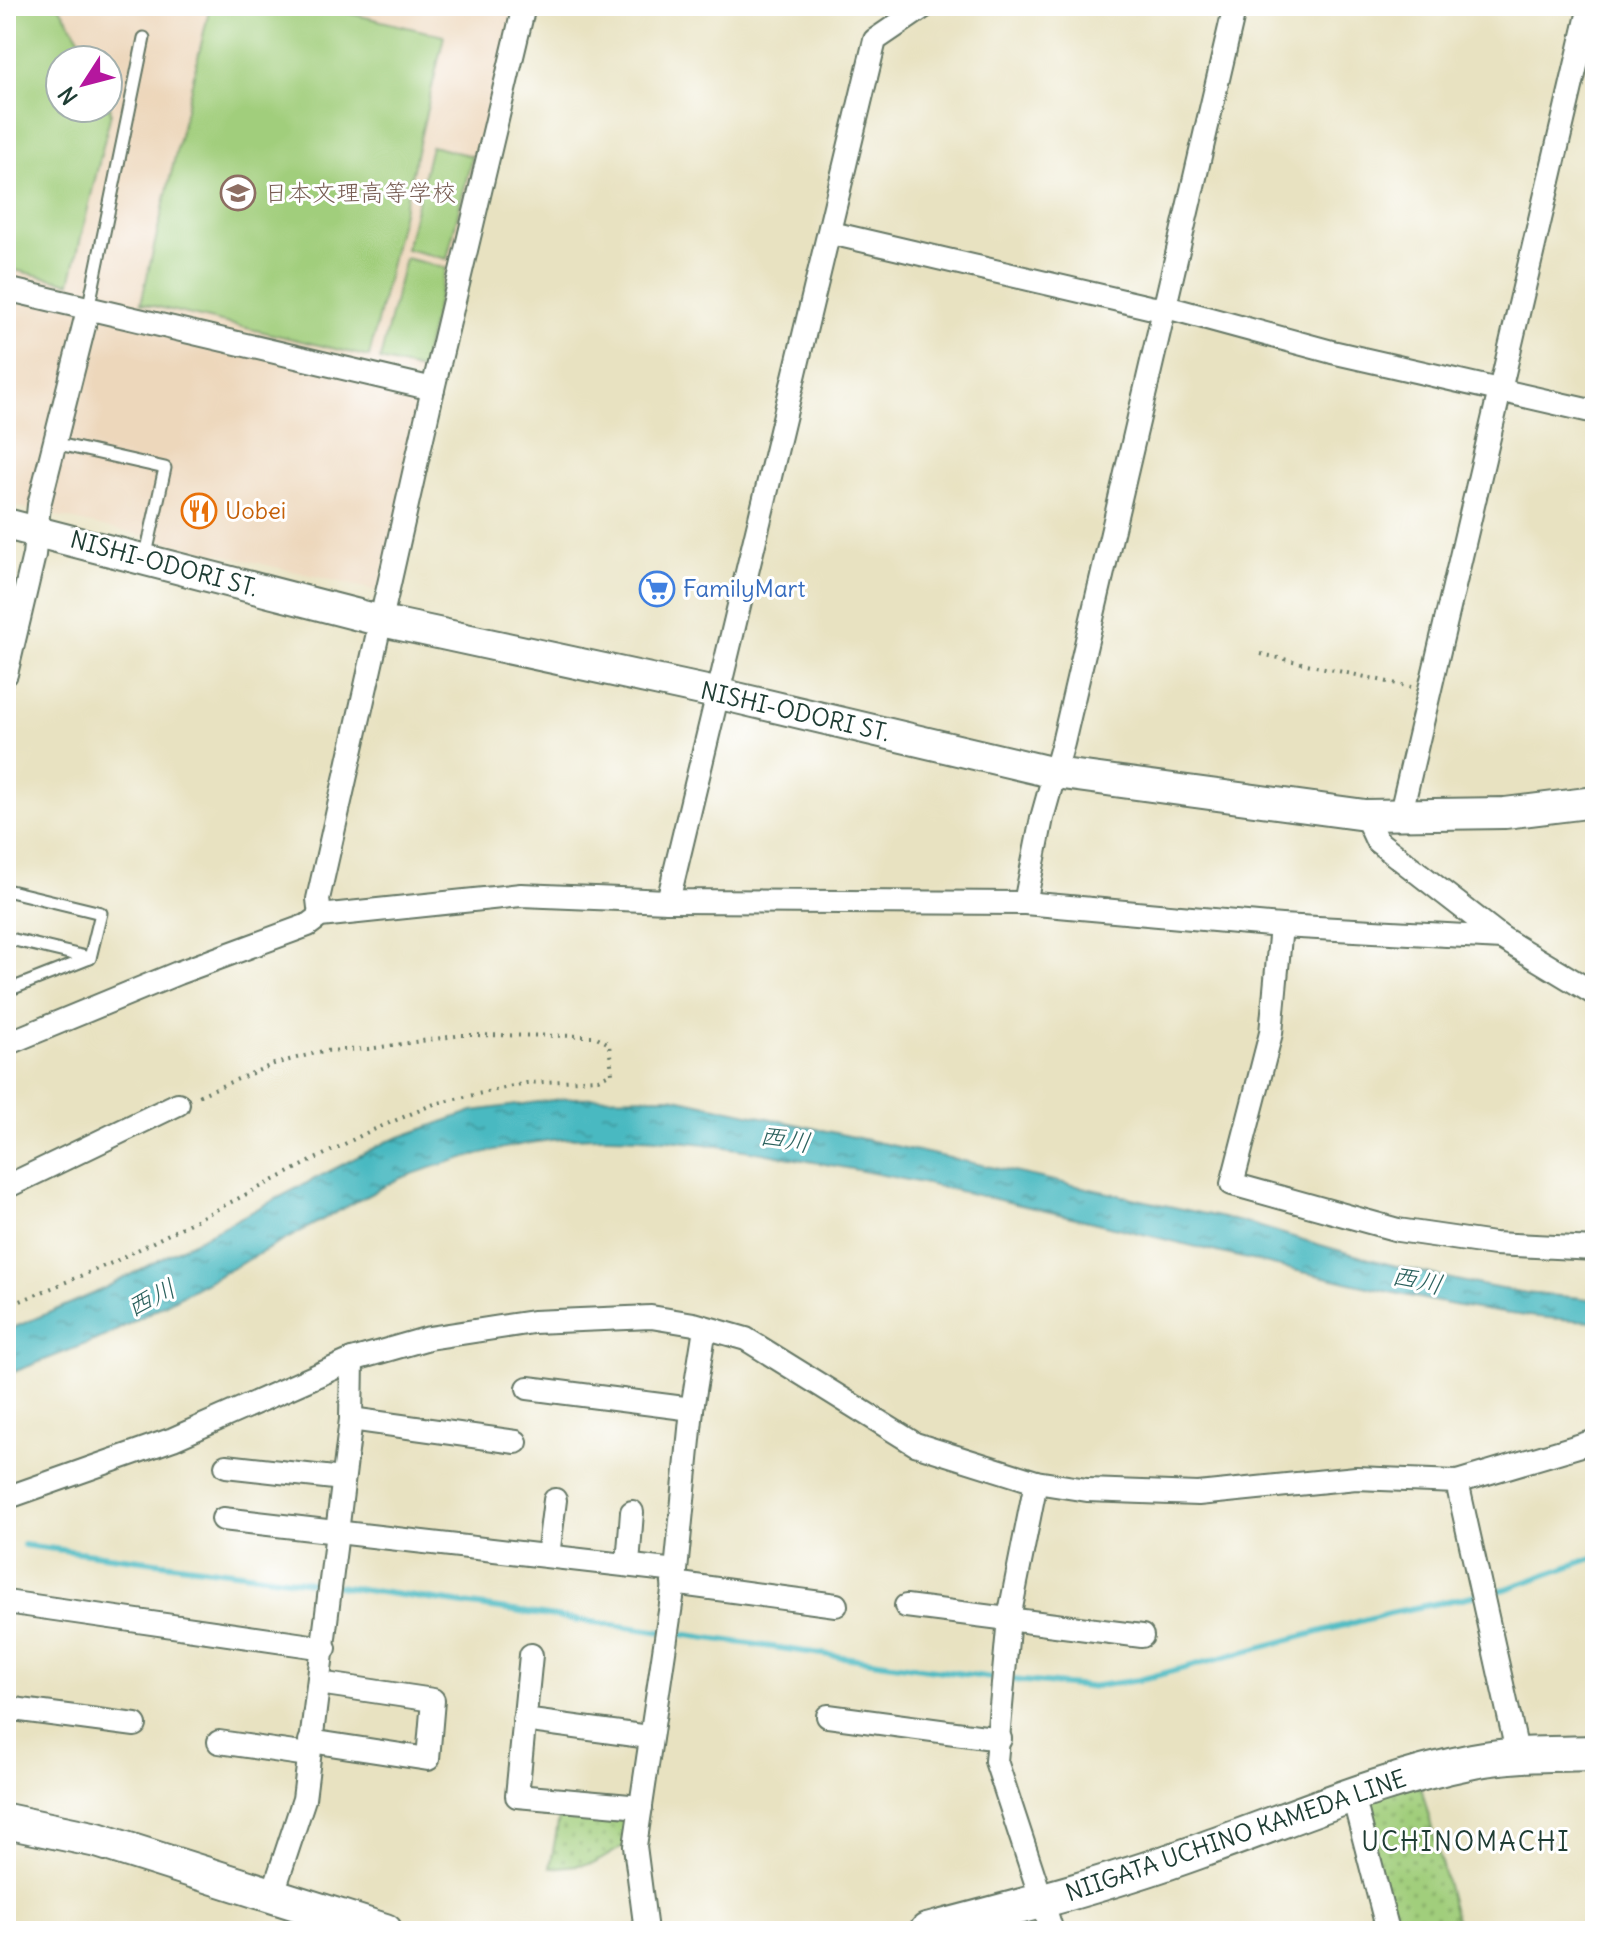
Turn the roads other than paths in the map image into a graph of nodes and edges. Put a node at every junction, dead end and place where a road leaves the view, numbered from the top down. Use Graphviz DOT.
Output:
graph roads {
  1 [pos="524,6"];
  2 [pos="925,6"];
  3 [pos="1235,6"];
  4 [pos="1590,6"];
  5 [pos="144,38"];
  6 [pos="831,233"];
  7 [pos="6,289"];
  8 [pos="1166,307"];
  9 [pos="88,310"];
  10 [pos="433,389"];
  11 [pos="1499,391"];
  12 [pos="1595,412"];
  13 [pos="54,443"];
  14 [pos="6,524"];
  15 [pos="38,531"];
  16 [pos="145,559"];
  17 [pos="15,594"];
  18 [pos="382,621"];
  19 [pos="6,674"];
  20 [pos="720,694"];
  21 [pos="1055,773"];
  22 [pos="1595,802"];
  23 [pos="1365,815"];
  24 [pos="1400,817"];
  25 [pos="6,890"];
  26 [pos="668,901"];
  27 [pos="1025,903"];
  28 [pos="320,916"];
  29 [pos="1281,926"];
  30 [pos="6,938"];
  31 [pos="1502,938"];
  32 [pos="90,958"];
  33 [pos="6,985"];
  34 [pos="1595,994"];
  35 [pos="6,1044"];
  36 [pos="178,1104"];
  37 [pos="6,1187"];
  38 [pos="1595,1249"];
  39 [pos="705,1328"];
  40 [pos="352,1360"];
  41 [pos="528,1388"];
  42 [pos="692,1409"];
  43 [pos="351,1419"];
  44 [pos="1595,1441"];
  45 [pos="516,1442"];
  46 [pos="226,1466"];
  47 [pos="343,1479"];
  48 [pos="1036,1482"];
  49 [pos="1457,1482"];
  50 [pos="555,1500"];
  51 [pos="7,1504"];
  52 [pos="632,1512"];
  53 [pos="223,1519"];
  54 [pos="337,1531"];
  55 [pos="548,1556"];
  56 [pos="628,1564"];
  57 [pos="674,1577"];
  58 [pos="6,1602"];
  59 [pos="836,1605"];
  60 [pos="906,1606"];
  61 [pos="1009,1618"];
  62 [pos="1142,1636"];
  63 [pos="325,1648"];
  64 [pos="531,1655"];
  65 [pos="319,1683"];
  66 [pos="6,1708"];
  67 [pos="828,1716"];
  68 [pos="524,1720"];
  69 [pos="135,1725"];
  70 [pos="649,1737"];
  71 [pos="1000,1739"];
  72 [pos="219,1742"];
  73 [pos="309,1748"];
  74 [pos="1595,1753"];
  75 [pos="1518,1756"];
  76 [pos="1352,1792"];
  77 [pos="641,1807"];
  78 [pos="6,1821"];
  79 [pos="273,1893"];
  80 [pos="1047,1916"];
  81 [pos="385,1931"];
  82 [pos="646,1931"];
  83 [pos="927,1931"];
  84 [pos="1388,1931"];
  1 -- 10 [label="street"];
  2 -- 6 [label="street"];
  3 -- 8 [label="street"];
  4 -- 11 [label="street"];
  5 -- 9 [label="lane"];
  6 -- 8 [label="street"];
  6 -- 20 [label="street"];
  7 -- 9 [label="street"];
  8 -- 11 [label="street"];
  8 -- 21 [label="street"];
  9 -- 10 [label="street"];
  9 -- 13 [label="street"];
  10 -- 18 [label="street"];
  11 -- 12 [label="street"];
  11 -- 24 [label="street"];
  13 -- 15 [label="street"];
  13 -- 16 [label="lane"];
  14 -- 15 [label="street, NISHI-ODORI ST."];
  15 -- 16 [label="street, NISHI-ODORI ST."];
  15 -- 17 [label="street"];
  16 -- 18 [label="street, NISHI-ODORI ST."];
  17 -- 19 [label="street"];
  18 -- 20 [label="street, NISHI-ODORI ST."];
  18 -- 28 [label="street"];
  20 -- 21 [label="street, NISHI-ODORI ST."];
  20 -- 26 [label="street"];
  21 -- 23 [label="street, NISHI-ODORI ST."];
  21 -- 27 [label="street"];
  22 -- 24 [label="street, NISHI-ODORI ST."];
  23 -- 24 [label="street, NISHI-ODORI ST."];
  23 -- 31 [label="street"];
  25 -- 32 [label="lane"];
  26 -- 27 [label="street"];
  26 -- 28 [label="street"];
  27 -- 29 [label="street"];
  28 -- 35 [label="street"];
  29 -- 31 [label="street"];
  29 -- 38 [label="street"];
  30 -- 32 [label="lane"];
  31 -- 34 [label="street"];
  32 -- 33 [label="lane"];
  36 -- 37 [label="street"];
  39 -- 40 [label="street"];
  39 -- 42 [label="street"];
  39 -- 48 [label="street"];
  40 -- 43 [label="street"];
  40 -- 51 [label="street"];
  41 -- 42 [label="street"];
  42 -- 57 [label="street"];
  43 -- 45 [label="street"];
  43 -- 47 [label="street"];
  44 -- 49 [label="street"];
  46 -- 47 [label="street"];
  47 -- 54 [label="street"];
  48 -- 49 [label="street"];
  48 -- 61 [label="street"];
  49 -- 75 [label="street"];
  50 -- 55 [label="street"];
  52 -- 56 [label="street"];
  53 -- 54 [label="street"];
  54 -- 55 [label="street"];
  54 -- 63 [label="street"];
  55 -- 56 [label="street"];
  56 -- 57 [label="street"];
  57 -- 59 [label="street"];
  57 -- 70 [label="street"];
  58 -- 63 [label="street"];
  60 -- 61 [label="street"];
  61 -- 62 [label="street"];
  61 -- 71 [label="street"];
  63 -- 65 [label="street"];
  64 -- 68 [label="street"];
  65 -- 73 [label="street"];
  65 -- 73 [label="street"];
  66 -- 69 [label="street"];
  67 -- 71 [label="street"];
  68 -- 70 [label="street"];
  68 -- 77 [label="street"];
  70 -- 77 [label="street"];
  71 -- 80 [label="street"];
  72 -- 73 [label="street"];
  73 -- 79 [label="street"];
  74 -- 75 [label="main road, NIIGATA UCHINO KAMEDA LINE"];
  75 -- 76 [label="main road, NIIGATA UCHINO KAMEDA LINE"];
  76 -- 80 [label="main road, NIIGATA UCHINO KAMEDA LINE"];
  76 -- 84 [label="street"];
  77 -- 82 [label="street"];
  78 -- 79 [label="main road"];
  79 -- 81 [label="main road"];
  80 -- 83 [label="main road, NIIGATA UCHINO KAMEDA LINE"];
}
